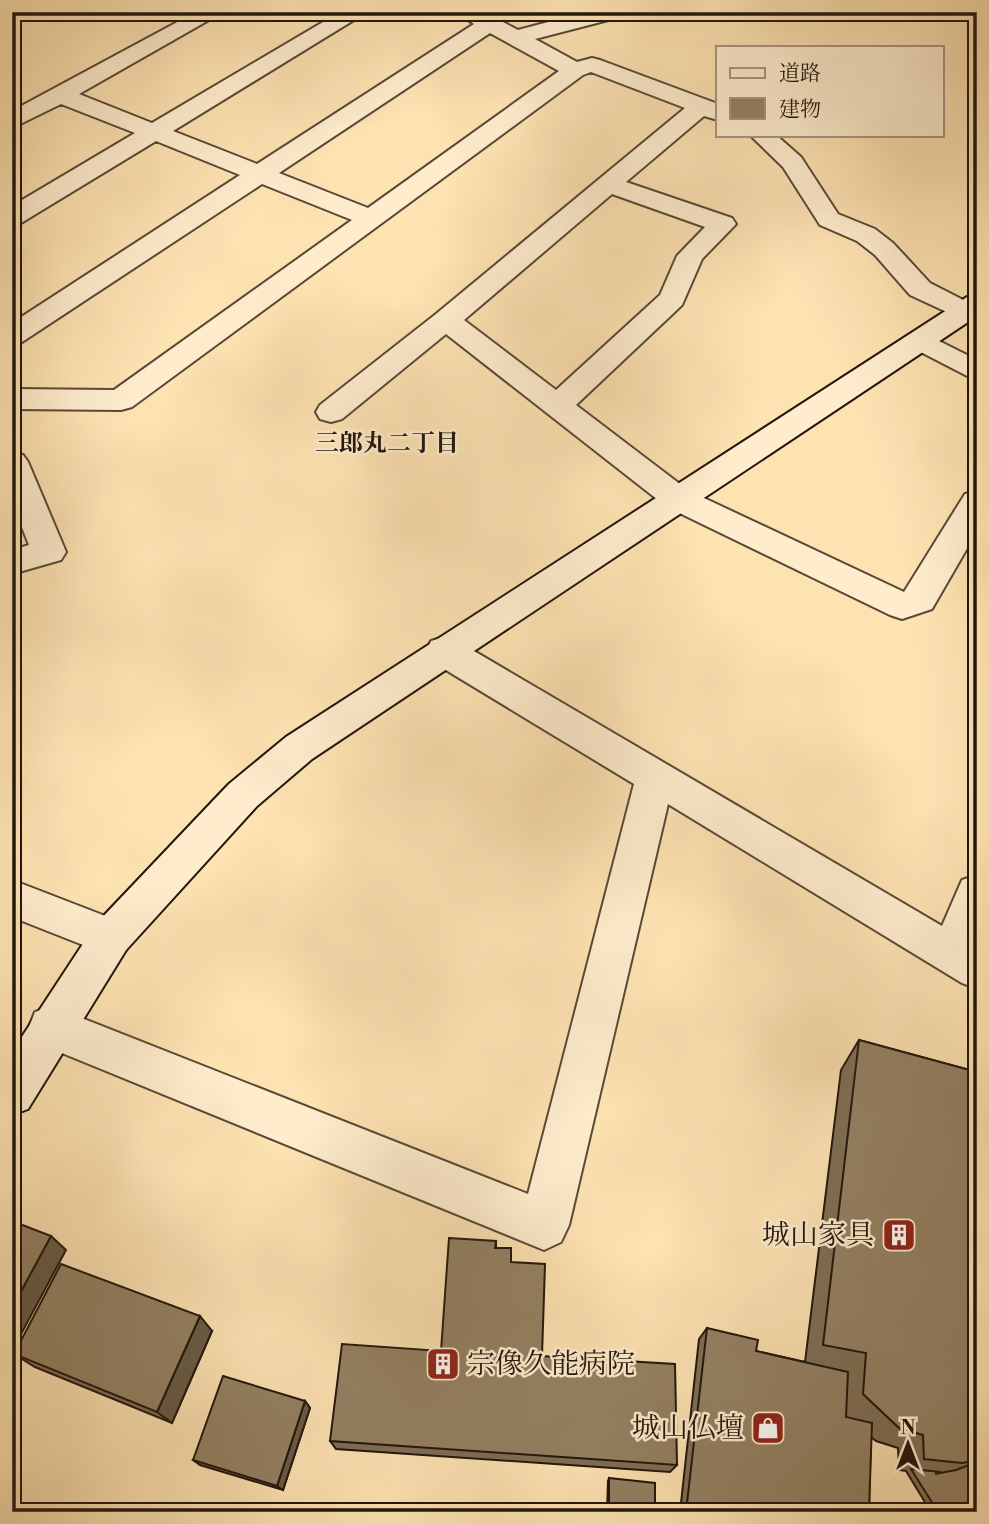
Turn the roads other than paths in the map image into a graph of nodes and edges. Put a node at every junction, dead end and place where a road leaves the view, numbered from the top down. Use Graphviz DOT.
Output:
graph roads {
  1 [pos="212,12"];
  2 [pos="356,12"];
  3 [pos="468,12"];
  4 [pos="612,12"];
  5 [pos="748,12"];
  6 [pos="755,12"];
  7 [pos="559,18"];
  8 [pos="489,23"];
  9 [pos="515,38"];
  10 [pos="575,70"];
  11 [pos="60,95"];
  12 [pos="709,109"];
  13 [pos="12,121"];
  14 [pos="155,131"];
  15 [pos="763,136"];
  16 [pos="260,174"];
  17 [pos="607,184"];
  18 [pos="12,217"];
  19 [pos="371,218"];
  20 [pos="972,311"];
  21 [pos="446,320"];
  22 [pos="12,336"];
  23 [pos="921,341"];
  24 [pos="977,372"];
  25 [pos="12,399"];
  26 [pos="556,407"];
  27 [pos="331,412"];
  28 [pos="12,462"];
  29 [pos="678,499"];
  30 [pos="977,502"];
  31 [pos="12,562"];
  32 [pos="444,651"];
  33 [pos="655,776"];
  34 [pos="977,893"];
  35 [pos="12,898"];
  36 [pos="111,936"];
  37 [pos="964,961"];
  38 [pos="51,1027"];
  39 [pos="12,1093"];
  1 -- 11 [label="street"];
  2 -- 14 [label="street"];
  3 -- 8 [label="street"];
  4 -- 7 [label="street"];
  5 -- 6 [label="street"];
  7 -- 9 [label="street"];
  8 -- 9 [label="street"];
  8 -- 16 [label="street"];
  9 -- 10 [label="street"];
  10 -- 12 [label="street"];
  10 -- 19 [label="street"];
  11 -- 13 [label="street"];
  11 -- 14 [label="street"];
  12 -- 17 [label="street"];
  14 -- 16 [label="street"];
  14 -- 18 [label="street"];
  15 -- 20 [label="street"];
  16 -- 19 [label="street"];
  16 -- 22 [label="street"];
  17 -- 21 [label="street"];
  17 -- 26 [label="street"];
  19 -- 25 [label="street"];
  20 -- 23 [label="street"];
  21 -- 26 [label="street"];
  21 -- 27 [label="street"];
  23 -- 24 [label="street"];
  23 -- 29 [label="street"];
  26 -- 29 [label="street"];
  28 -- 31 [label="street"];
  29 -- 30 [label="street"];
  29 -- 32 [label="street"];
  32 -- 33 [label="street"];
  32 -- 36 [label="street"];
  33 -- 37 [label="street"];
  33 -- 38 [label="street"];
  34 -- 37 [label="street"];
  35 -- 36 [label="street"];
  36 -- 38 [label="street"];
  38 -- 39 [label="street"];
}
